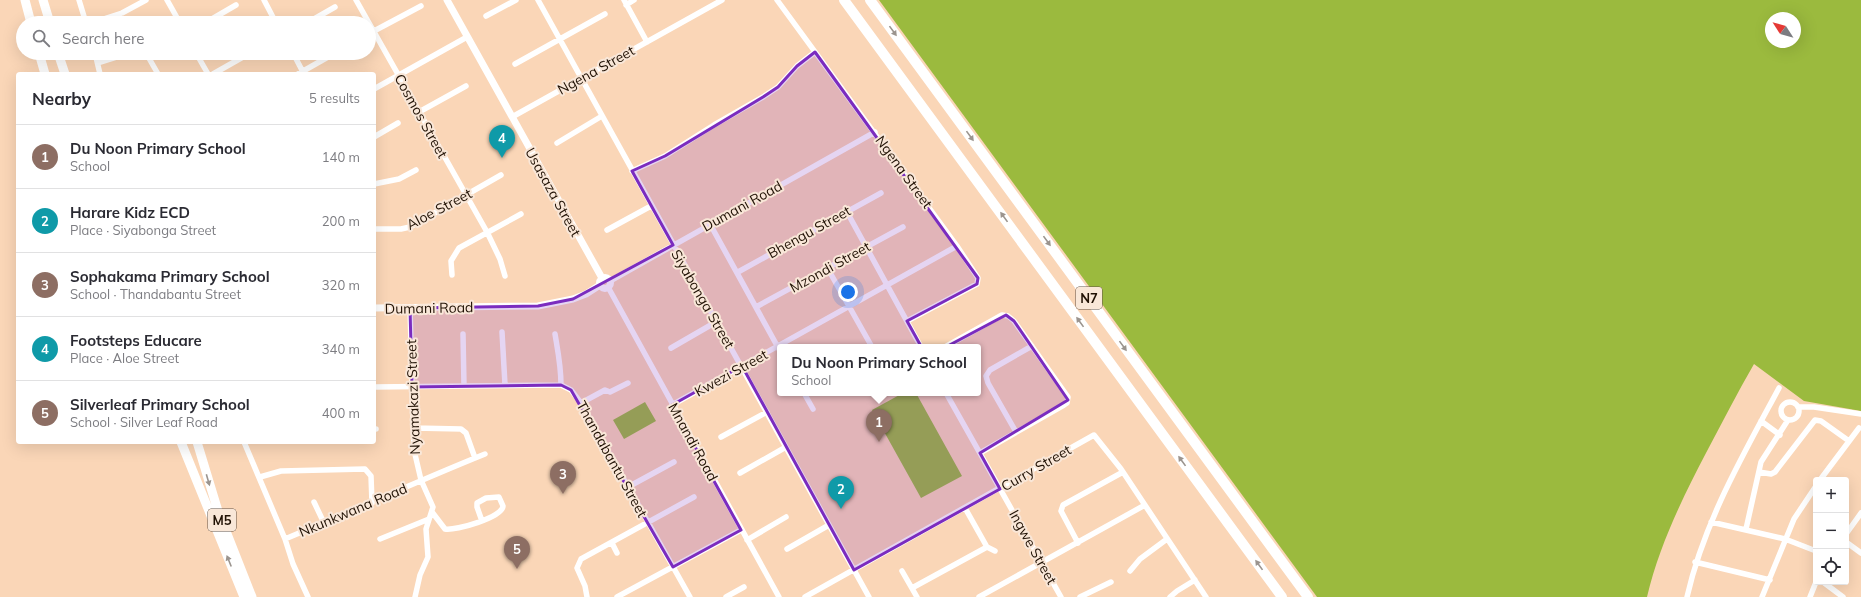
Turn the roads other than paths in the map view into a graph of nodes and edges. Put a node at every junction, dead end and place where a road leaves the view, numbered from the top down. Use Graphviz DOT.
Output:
graph roads {
  1 [pos="25,0"];
  2 [pos="43,0"];
  3 [pos="79,0"];
  4 [pos="146,0"];
  5 [pos="167,0"];
  6 [pos="264,0"];
  7 [pos="356,0"];
  8 [pos="447,0"];
  9 [pos="516,0"];
  10 [pos="538,0"];
  11 [pos="634,0"];
  12 [pos="722,0"];
  13 [pos="777,0"];
  14 [pos="844,0"];
  15 [pos="870,0"];
  16 [pos="625,2"];
  17 [pos="236,5"];
  18 [pos="421,6"];
  19 [pos="336,7"];
  20 [pos="605,14"];
  21 [pos="29,16"];
  22 [pos="48,16"];
  23 [pos="84,16"];
  24 [pos="113,16"];
  25 [pos="176,16"];
  26 [pos="216,16"];
  27 [pos="272,16"];
  28 [pos="320,16"];
  29 [pos="365,16"];
  30 [pos="486,16"];
  31 [pos="376,30"];
  32 [pos="376,35"];
  33 [pos="467,38"];
  34 [pos="560,39"];
  35 [pos="647,42"];
  36 [pos="815,52"];
  37 [pos="41,60"];
  38 [pos="60,60"];
  39 [pos="97,60"];
  40 [pos="108,60"];
  41 [pos="150,60"];
  42 [pos="200,60"];
  43 [pos="238,60"];
  44 [pos="296,60"];
  45 [pos="323,60"];
  46 [pos="98,63"];
  47 [pos="514,64"];
  48 [pos="44,72"];
  49 [pos="63,72"];
  50 [pos="100,72"];
  51 [pos="157,72"];
  52 [pos="207,72"];
  53 [pos="217,72"];
  54 [pos="301,72"];
  55 [pos="303,72"];
  56 [pos="399,76"];
  57 [pos="581,78"];
  58 [pos="466,86"];
  59 [pos="376,88"];
  60 [pos="419,112"];
  61 [pos="602,116"];
  62 [pos="512,117"];
  63 [pos="398,124"];
  64 [pos="875,132"];
  65 [pos="376,136"];
  66 [pos="557,143"];
  67 [pos="416,170"];
  68 [pos="632,171"];
  69 [pos="501,175"];
  70 [pos="376,184"];
  71 [pos="881,193"];
  72 [pos="466,196"];
  73 [pos="651,206"];
  74 [pos="847,212"];
  75 [pos="521,214"];
  76 [pos="710,224"];
  77 [pos="903,227"];
  78 [pos="376,230"];
  79 [pos="607,230"];
  80 [pos="487,232"];
  81 [pos="673,245"];
  82 [pos="957,246"];
  83 [pos="867,247"];
  84 [pos="828,269"];
  85 [pos="738,272"];
  86 [pos="452,275"];
  87 [pos="505,276"];
  88 [pos="601,282"];
  89 [pos="609,284"];
  90 [pos="888,285"];
  91 [pos="850,306"];
  92 [pos="756,307"];
  93 [pos="376,308"];
  94 [pos="410,308"];
  95 [pos="907,321"];
  96 [pos="716,322"];
  97 [pos="502,332"];
  98 [pos="463,334"];
  99 [pos="555,334"];
  100 [pos="787,344"];
  101 [pos="870,344"];
  102 [pos="919,344"];
  103 [pos="950,344"];
  104 [pos="777,345"];
  105 [pos="1032,346"];
  106 [pos="670,348"];
  107 [pos="777,350"];
  108 [pos="742,366"];
  109 [pos="628,383"];
  110 [pos="505,385"];
  111 [pos="561,385"];
  112 [pos="464,386"];
  113 [pos="376,387"];
  114 [pos="412,387"];
  115 [pos="1779,388"];
  116 [pos="806,396"];
  117 [pos="948,396"];
  118 [pos="581,403"];
  119 [pos="672,406"];
  120 [pos="1798,408"];
  121 [pos="813,409"];
  122 [pos="767,412"];
  123 [pos="1861,414"];
  124 [pos="1788,420"];
  125 [pos="1761,421"];
  126 [pos="414,428"];
  127 [pos="1859,428"];
  128 [pos="1016,432"];
  129 [pos="1780,435"];
  130 [pos="721,437"];
  131 [pos="1849,441"];
  132 [pos="182,444"];
  133 [pos="198,444"];
  134 [pos="245,444"];
  135 [pos="786,447"];
  136 [pos="980,453"];
  137 [pos="485,454"];
  138 [pos="475,458"];
  139 [pos="674,462"];
  140 [pos="1123,472"];
  141 [pos="1759,472"];
  142 [pos="740,473"];
  143 [pos="260,477"];
  144 [pos="1822,477"];
  145 [pos="421,480"];
  146 [pos="628,487"];
  147 [pos="1000,489"];
  148 [pos="1813,490"];
  149 [pos="694,497"];
  150 [pos="314,502"];
  151 [pos="372,503"];
  152 [pos="1145,505"];
  153 [pos="965,508"];
  154 [pos="433,510"];
  155 [pos="1861,513"];
  156 [pos="786,516"];
  157 [pos="429,520"];
  158 [pos="482,521"];
  159 [pos="1711,522"];
  160 [pos="324,523"];
  161 [pos="648,523"];
  162 [pos="829,525"];
  163 [pos="741,530"];
  164 [pos="1746,530"];
  165 [pos="1849,530"];
  166 [pos="1167,538"];
  167 [pos="285,539"];
  168 [pos="380,539"];
  169 [pos="1786,539"];
  170 [pos="747,540"];
  171 [pos="612,543"];
  172 [pos="1078,543"];
  173 [pos="1849,544"];
  174 [pos="987,547"];
  175 [pos="787,549"];
  176 [pos="1813,550"];
  177 [pos="996,551"];
  178 [pos="617,552"];
  179 [pos="1861,553"];
  180 [pos="1042,562"];
  181 [pos="1695,562"];
  182 [pos="673,567"];
  183 [pos="854,570"];
  184 [pos="902,571"];
  185 [pos="1130,571"];
  186 [pos="1195,580"];
  187 [pos="1770,580"];
  188 [pos="1111,582"];
  189 [pos="1815,585"];
  190 [pos="1827,585"];
  191 [pos="744,588"];
  192 [pos="912,588"];
  193 [pos="244,597"];
  194 [pos="252,597"];
  195 [pos="308,597"];
  196 [pos="415,597"];
  197 [pos="586,597"];
  198 [pos="617,597"];
  199 [pos="690,597"];
  200 [pos="726,597"];
  201 [pos="779,597"];
  202 [pos="805,597"];
  203 [pos="869,597"];
  204 [pos="917,597"];
  205 [pos="979,597"];
  206 [pos="1061,597"];
  207 [pos="1080,597"];
  208 [pos="1170,597"];
  209 [pos="1206,597"];
  210 [pos="1282,597"];
  211 [pos="1308,597"];
  212 [pos="1687,597"];
  213 [pos="1762,597"];
  214 [pos="1810,597"];
  215 [pos="1843,597"];
  1 -- 21 [label="main road"];
  2 -- 22 [label="main road"];
  3 -- 23 [label="street"];
  4 -- 24 [label="street"];
  5 -- 25 [label="street"];
  6 -- 27 [label="street"];
  7 -- 29 [label="street, Cosmos Street"];
  8 -- 33 [label="street, Usasaza Street"];
  9 -- 30 [label="street"];
  10 -- 34 [label="street, Siyabonga Street"];
  11 -- 16 [label="street"];
  12 -- 35 [label="street, Ngena Street"];
  13 -- 36 [label="street, Ngena Street"];
  210 -- 14 [label="highway, N7, one-way"];
  15 -- 211 [label="highway, N7, one-way"];
  16 -- 35 [label="street"];
  17 -- 26 [label="street"];
  18 -- 31 [label="street"];
  19 -- 28 [label="street"];
  20 -- 34 [label="street"];
  32 -- 56 [label="street, Cosmos Street"];
  33 -- 56 [label="street"];
  33 -- 62 [label="street, Usasaza Street"];
  34 -- 47 [label="street"];
  34 -- 57 [label="street, Siyabonga Street"];
  35 -- 57 [label="street, Ngena Street"];
  36 -- 64 [label="street, Ngena Street"];
  36 -- 68 [label="street"];
  37 -- 48 [label="main road"];
  38 -- 49 [label="main road"];
  39 -- 46 [label="street"];
  40 -- 46 [label="street"];
  41 -- 51 [label="street"];
  42 -- 52 [label="street"];
  43 -- 53 [label="street"];
  44 -- 54 [label="street"];
  45 -- 55 [label="street"];
  46 -- 50 [label="street"];
  56 -- 59 [label="street"];
  56 -- 60 [label="street, Cosmos Street"];
  57 -- 61 [label="street, Siyabonga Street"];
  57 -- 62 [label="street, Ngena Street"];
  58 -- 60 [label="street"];
  60 -- 72 [label="street, Cosmos Street"];
  61 -- 66 [label="street"];
  61 -- 68 [label="street, Siyabonga Street"];
  62 -- 88 [label="street, Usasaza Street"];
  63 -- 65 [label="street"];
  64 -- 76 [label="street, Dumani Road"];
  64 -- 82 [label="street, Ngena Street"];
  67 -- 70 [label="street"];
  68 -- 73 [label="street, Siyabonga Street"];
  69 -- 72 [label="street, Aloe Street"];
  71 -- 74 [label="street, Bhengu Street"];
  72 -- 78 [label="street, Aloe Street"];
  72 -- 80 [label="street, Cosmos Street"];
  73 -- 79 [label="street"];
  73 -- 81 [label="street, Siyabonga Street"];
  74 -- 83 [label="street"];
  74 -- 85 [label="street, Bhengu Street"];
  75 -- 80 [label="street"];
  76 -- 81 [label="street, Dumani Road"];
  76 -- 85 [label="street"];
  77 -- 83 [label="street, Mzondi Street"];
  80 -- 86 [label="street"];
  80 -- 87 [label="street, Cosmos Street"];
  81 -- 89 [label="street, Dumani Road"];
  81 -- 96 [label="street, Siyabonga Street"];
  82 -- 90 [label="street, Kwezi Street"];
  82 -- 95 [label="street, Ngena Street"];
  83 -- 84 [label="street, Mzondi Street"];
  83 -- 90 [label="street"];
  84 -- 91 [label="street"];
  84 -- 92 [label="street, Mzondi Street"];
  85 -- 92 [label="street"];
  88 -- 89 [label="street"];
  88 -- 94 [label="street, Dumani Road"];
  89 -- 119 [label="street, Mnandi Road"];
  90 -- 91 [label="street, Kwezi Street"];
  90 -- 95 [label="street"];
  91 -- 100 [label="street, Kwezi Street"];
  91 -- 101 [label="street"];
  92 -- 104 [label="street"];
  93 -- 94 [label="street, Dumani Road"];
  94 -- 114 [label="street, Nyamakazi Street"];
  95 -- 102 [label="street"];
  96 -- 106 [label="street"];
  96 -- 108 [label="street, Siyabonga Street"];
  97 -- 110 [label="street"];
  98 -- 112 [label="street"];
  99 -- 111 [label="street"];
  103 -- 105 [label="street"];
  105 -- 128 [label="street"];
  105 -- 128 [label="street"];
  107 -- 108 [label="street, Kwezi Street"];
  108 -- 119 [label="street, Kwezi Street"];
  108 -- 122 [label="street, Siyabonga Street"];
  109 -- 118 [label="street"];
  110 -- 111 [label="street"];
  110 -- 112 [label="street"];
  111 -- 118 [label="street, Thandabantu Street"];
  112 -- 114 [label="street"];
  113 -- 114 [label="street"];
  114 -- 126 [label="street, Nyamakazi Street"];
  115 -- 125 [label="street"];
  116 -- 121 [label="street"];
  117 -- 136 [label="street, Ingwe Street"];
  118 -- 146 [label="street, Thandabantu Street"];
  119 -- 163 [label="street, Mnandi Road"];
  120 -- 123 [label="street"];
  120 -- 124 [label="street"];
  120 -- 124 [label="street"];
  122 -- 130 [label="street"];
  122 -- 135 [label="street, Siyabonga Street"];
  124 -- 129 [label="street"];
  125 -- 129 [label="street"];
  125 -- 159 [label="street"];
  126 -- 138 [label="street"];
  126 -- 145 [label="street, Nyamakazi Street"];
  127 -- 131 [label="street"];
  128 -- 136 [label="street"];
  129 -- 141 [label="street"];
  131 -- 141 [label="street"];
  131 -- 144 [label="street"];
  193 -- 132 [label="main road, M5, one-way"];
  133 -- 194 [label="main road, M5, one-way"];
  134 -- 143 [label="street"];
  135 -- 142 [label="street"];
  135 -- 162 [label="street, Siyabonga Street"];
  136 -- 147 [label="street, Ingwe Street"];
  137 -- 138 [label="street, Nkunkwana Road"];
  138 -- 145 [label="street, Nkunkwana Road"];
  139 -- 146 [label="street"];
  140 -- 147 [label="street, Curry Street"];
  140 -- 152 [label="street, Curry Street"];
  140 -- 172 [label="street"];
  141 -- 164 [label="street"];
  143 -- 151 [label="street"];
  143 -- 167 [label="street"];
  145 -- 151 [label="street, Nkunkwana Road"];
  145 -- 154 [label="street, Nyamakazi Street"];
  146 -- 161 [label="street, Thandabantu Street"];
  147 -- 153 [label="street, Curry Street"];
  147 -- 180 [label="street, Ingwe Street"];
  148 -- 169 [label="street"];
  149 -- 161 [label="street"];
  150 -- 160 [label="street"];
  151 -- 160 [label="street, Nkunkwana Road"];
  152 -- 166 [label="street, Curry Street"];
  152 -- 172 [label="street"];
  153 -- 174 [label="street"];
  153 -- 183 [label="street, Curry Street"];
  154 -- 157 [label="street"];
  154 -- 158 [label="street, Nyamakazi Street"];
  155 -- 165 [label="street"];
  156 -- 170 [label="street"];
  157 -- 168 [label="street"];
  157 -- 196 [label="street"];
  158 -- 158 [label="street"];
  159 -- 164 [label="street"];
  159 -- 181 [label="street"];
  160 -- 167 [label="street, Nkunkwana Road"];
  161 -- 171 [label="street"];
  161 -- 182 [label="street, Thandabantu Street"];
  162 -- 175 [label="street"];
  162 -- 183 [label="street, Siyabonga Street"];
  163 -- 170 [label="street, Mnandi Road"];
  163 -- 182 [label="street"];
  164 -- 169 [label="street"];
  166 -- 185 [label="street"];
  166 -- 186 [label="street, Curry Street"];
  167 -- 195 [label="street"];
  169 -- 176 [label="street"];
  169 -- 187 [label="street"];
  170 -- 201 [label="street, Mnandi Road"];
  171 -- 178 [label="street"];
  171 -- 197 [label="street"];
  172 -- 180 [label="street"];
  173 -- 179 [label="street"];
  174 -- 177 [label="street"];
  174 -- 192 [label="street"];
  180 -- 205 [label="street"];
  180 -- 206 [label="street, Ingwe Street"];
  181 -- 187 [label="street"];
  181 -- 212 [label="street"];
  182 -- 198 [label="street"];
  182 -- 199 [label="street, Thandabantu Street"];
  183 -- 202 [label="street, Curry Street"];
  183 -- 203 [label="street, Siyabonga Street"];
  184 -- 192 [label="street"];
  186 -- 208 [label="street"];
  186 -- 209 [label="street, Curry Street"];
  187 -- 213 [label="street"];
  188 -- 207 [label="street"];
  189 -- 214 [label="street"];
  190 -- 215 [label="street"];
  191 -- 200 [label="street"];
  192 -- 204 [label="street"];
}
